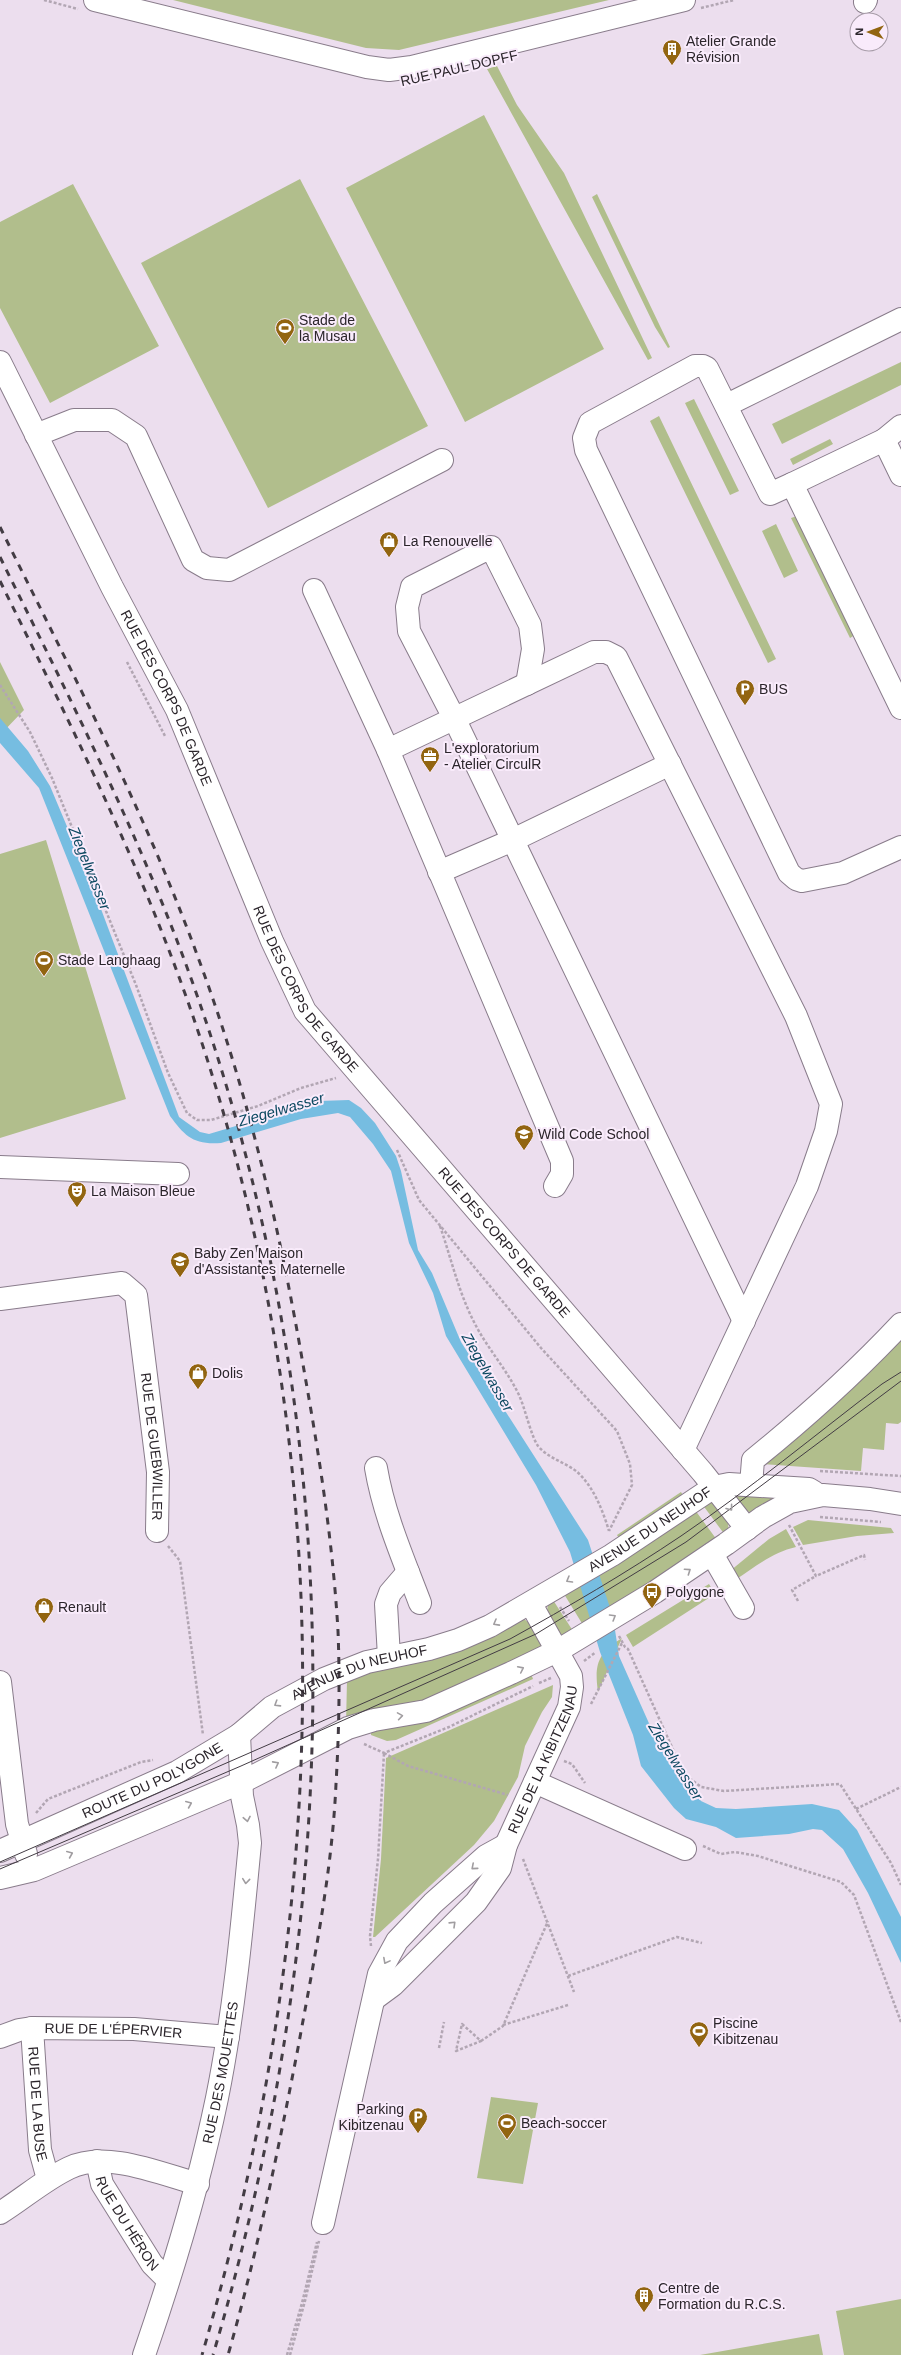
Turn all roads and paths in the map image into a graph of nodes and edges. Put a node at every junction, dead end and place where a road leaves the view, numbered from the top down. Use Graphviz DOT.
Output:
graph roads {
  1 [pos="44,0"];
  2 [pos="734,0"];
  3 [pos="692,4"];
  4 [pos="88,5"];
  5 [pos="901,319"];
  6 [pos="0,362"];
  7 [pos="726,404"];
  8 [pos="901,426"];
  9 [pos="36,435"];
  10 [pos="884,440"];
  11 [pos="442,460"];
  12 [pos="901,475"];
  13 [pos="792,484"];
  14 [pos="314,590"];
  15 [pos="527,684"];
  16 [pos="0,685"];
  17 [pos="901,708"];
  18 [pos="454,718"];
  19 [pos="388,750"];
  20 [pos="670,764"];
  21 [pos="512,840"];
  22 [pos="901,847"];
  23 [pos="439,872"];
  24 [pos="339,1077"];
  25 [pos="0,1167"];
  26 [pos="178,1174"];
  27 [pos="555,1186"];
  28 [pos="439,1224"];
  29 [pos="0,1299"];
  30 [pos="744,1321"];
  31 [pos="901,1324"];
  32 [pos="617,1431"];
  33 [pos="683,1450"];
  34 [pos="376,1468"];
  35 [pos="751,1485"];
  36 [pos="714,1487"];
  37 [pos="823,1495"];
  38 [pos="901,1496"];
  39 [pos="870,1499"];
  40 [pos="901,1504"];
  41 [pos="784,1516"];
  42 [pos="816,1516"];
  43 [pos="796,1520"];
  44 [pos="884,1523"];
  45 [pos="747,1529"];
  46 [pos="157,1531"];
  47 [pos="712,1554"];
  48 [pos="865,1560"];
  49 [pos="408,1572"];
  50 [pos="816,1576"];
  51 [pos="798,1601"];
  52 [pos="420,1603"];
  53 [pos="531,1604"];
  54 [pos="743,1608"];
  55 [pos="619,1635"];
  56 [pos="622,1642"];
  57 [pos="559,1650"];
  58 [pos="597,1652"];
  59 [pos="389,1657"];
  60 [pos="589,1658"];
  61 [pos="606,1674"];
  62 [pos="0,1682"];
  63 [pos="239,1736"];
  64 [pos="215,1752"];
  65 [pos="547,1755"];
  66 [pos="155,1761"];
  67 [pos="242,1782"];
  68 [pos="901,1787"];
  69 [pos="589,1790"];
  70 [pos="530,1791"];
  71 [pos="856,1809"];
  72 [pos="20,1833"];
  73 [pos="508,1840"];
  74 [pos="692,1847"];
  75 [pos="0,1851"];
  76 [pos="34,1870"];
  77 [pos="0,1878"];
  78 [pos="901,1885"];
  79 [pos="433,1903"];
  80 [pos="548,1921"];
  81 [pos="702,1943"];
  82 [pos="424,1951"];
  83 [pos="379,1974"];
  84 [pos="568,1976"];
  85 [pos="574,1992"];
  86 [pos="374,1999"];
  87 [pos="568,2005"];
  88 [pos="444,2022"];
  89 [pos="901,2022"];
  90 [pos="503,2026"];
  91 [pos="32,2028"];
  92 [pos="0,2036"];
  93 [pos="228,2037"];
  94 [pos="481,2041"];
  95 [pos="439,2048"];
  96 [pos="97,2161"];
  97 [pos="48,2179"];
  98 [pos="198,2184"];
  99 [pos="0,2213"];
  100 [pos="321,2231"];
  101 [pos="168,2280"];
  102 [pos="144,2355"];
  103 [pos="288,2355"];
  1 -- 4 [label="path"];
  2 -- 3 [label="path"];
  3 -- 4 [label="street, RUE PAUL DOPFF"];
  5 -- 7 [label="street"];
  6 -- 9 [label="street, RUE DES CORPS DE GARDE"];
  7 -- 13 [label="street"];
  7 -- 22 [label="street"];
  8 -- 10 [label="street"];
  9 -- 11 [label="street"];
  9 -- 33 [label="street, RUE DES CORPS DE GARDE"];
  10 -- 12 [label="street"];
  10 -- 13 [label="street"];
  13 -- 17 [label="street"];
  14 -- 19 [label="street"];
  15 -- 18 [label="street"];
  15 -- 18 [label="street"];
  15 -- 20 [label="street"];
  16 -- 24 [label="path"];
  18 -- 19 [label="street"];
  18 -- 21 [label="street"];
  19 -- 23 [label="street"];
  20 -- 21 [label="street"];
  20 -- 30 [label="street"];
  21 -- 23 [label="street"];
  21 -- 30 [label="street"];
  23 -- 27 [label="street"];
  25 -- 26 [label="street"];
  28 -- 32 [label="path"];
  29 -- 46 [label="street, RUE DE GUEBWILLER"];
  30 -- 33 [label="street"];
  31 -- 35 [label="street"];
  33 -- 36 [label="street, RUE DES CORPS DE GARDE"];
  34 -- 49 [label="street"];
  35 -- 36 [label="street, AVENUE DU NEUHOF"];
  35 -- 37 [label="street, AVENUE DU NEUHOF"];
  36 -- 45 [label="street, RUE DES CORPS DE GARDE, one-way"];
  36 -- 53 [label="street, AVENUE DU NEUHOF, one-way"];
  37 -- 39 [label="street, AVENUE DU NEUHOF"];
  37 -- 41 [label="street, AVENUE DU NEUHOF"];
  38 -- 39 [label="street, AVENUE DU NEUHOF"];
  39 -- 40 [label="street, AVENUE DU NEUHOF"];
  41 -- 43 [label="path"];
  41 -- 45 [label="street, AVENUE DU NEUHOF"];
  41 -- 50 [label="path"];
  42 -- 44 [label="path"];
  45 -- 47 [label="street, AVENUE DU NEUHOF"];
  46 -- 64 [label="path, RUE DE GUEBWILLER"];
  47 -- 54 [label="street"];
  57 -- 47 [label="street, AVENUE DU NEUHOF, one-way"];
  48 -- 50 [label="path"];
  49 -- 52 [label="street"];
  49 -- 59 [label="street"];
  50 -- 51 [label="path"];
  53 -- 57 [label="street"];
  53 -- 59 [label="street, AVENUE DU NEUHOF, one-way"];
  55 -- 56 [label="path"];
  56 -- 61 [label="path"];
  56 -- 71 [label="path"];
  57 -- 65 [label="street, RUE DE LA KIBITZENAU"];
  67 -- 57 [label="street, AVENUE DU NEUHOF, one-way"];
  58 -- 60 [label="path"];
  59 -- 63 [label="street, AVENUE DU NEUHOF, one-way"];
  62 -- 72 [label="street"];
  63 -- 64 [label="street, ROUTE DU POLYGONE"];
  63 -- 67 [label="street, ROUTE DU POLYGONE"];
  64 -- 72 [label="street, ROUTE DU POLYGONE"];
  65 -- 69 [label="path"];
  65 -- 70 [label="street, RUE DE LA KIBITZENAU"];
  66 -- 72 [label="path"];
  76 -- 67 [label="street, one-way"];
  67 -- 93 [label="street, RUE DES MOUETTES, one-way"];
  68 -- 71 [label="path"];
  70 -- 73 [label="street, RUE DE LA KIBITZENAU"];
  70 -- 74 [label="street"];
  70 -- 83 [label="path"];
  71 -- 78 [label="path"];
  72 -- 75 [label="street, ROUTE DU POLYGONE"];
  72 -- 76 [label="street"];
  73 -- 79 [label="street, RUE DE LA KIBITZENAU, one-way"];
  73 -- 80 [label="path"];
  82 -- 73 [label="street, RUE DE LA KIBITZENAU, one-way"];
  74 -- 89 [label="path"];
  76 -- 77 [label="street"];
  79 -- 82 [label="street"];
  79 -- 83 [label="street, RUE DE LA KIBITZENAU, one-way"];
  80 -- 84 [label="path"];
  80 -- 90 [label="path"];
  81 -- 84 [label="path"];
  82 -- 86 [label="street, RUE DE LA KIBITZENAU"];
  83 -- 86 [label="street, RUE DE LA KIBITZENAU"];
  84 -- 85 [label="path"];
  86 -- 100 [label="street, RUE DE LA KIBITZENAU"];
  87 -- 90 [label="path"];
  88 -- 95 [label="path"];
  90 -- 94 [label="path"];
  91 -- 92 [label="street, RUE DE L'ÉPERVIER"];
  91 -- 93 [label="street, RUE DE L'ÉPERVIER"];
  91 -- 97 [label="street, RUE DE LA BUSE"];
  93 -- 98 [label="street, RUE DES MOUETTES"];
  94 -- 94 [label="path"];
  96 -- 97 [label="street, RUE DU HÉRON"];
  96 -- 98 [label="street, RUE DU HÉRON"];
  96 -- 101 [label="street, RUE DU HÉRON"];
  97 -- 99 [label="street, RUE DU HÉRON"];
  98 -- 101 [label="street, RUE DES MOUETTES"];
  100 -- 103 [label="path"];
  101 -- 102 [label="street, RUE DES MOUETTES"];
}
